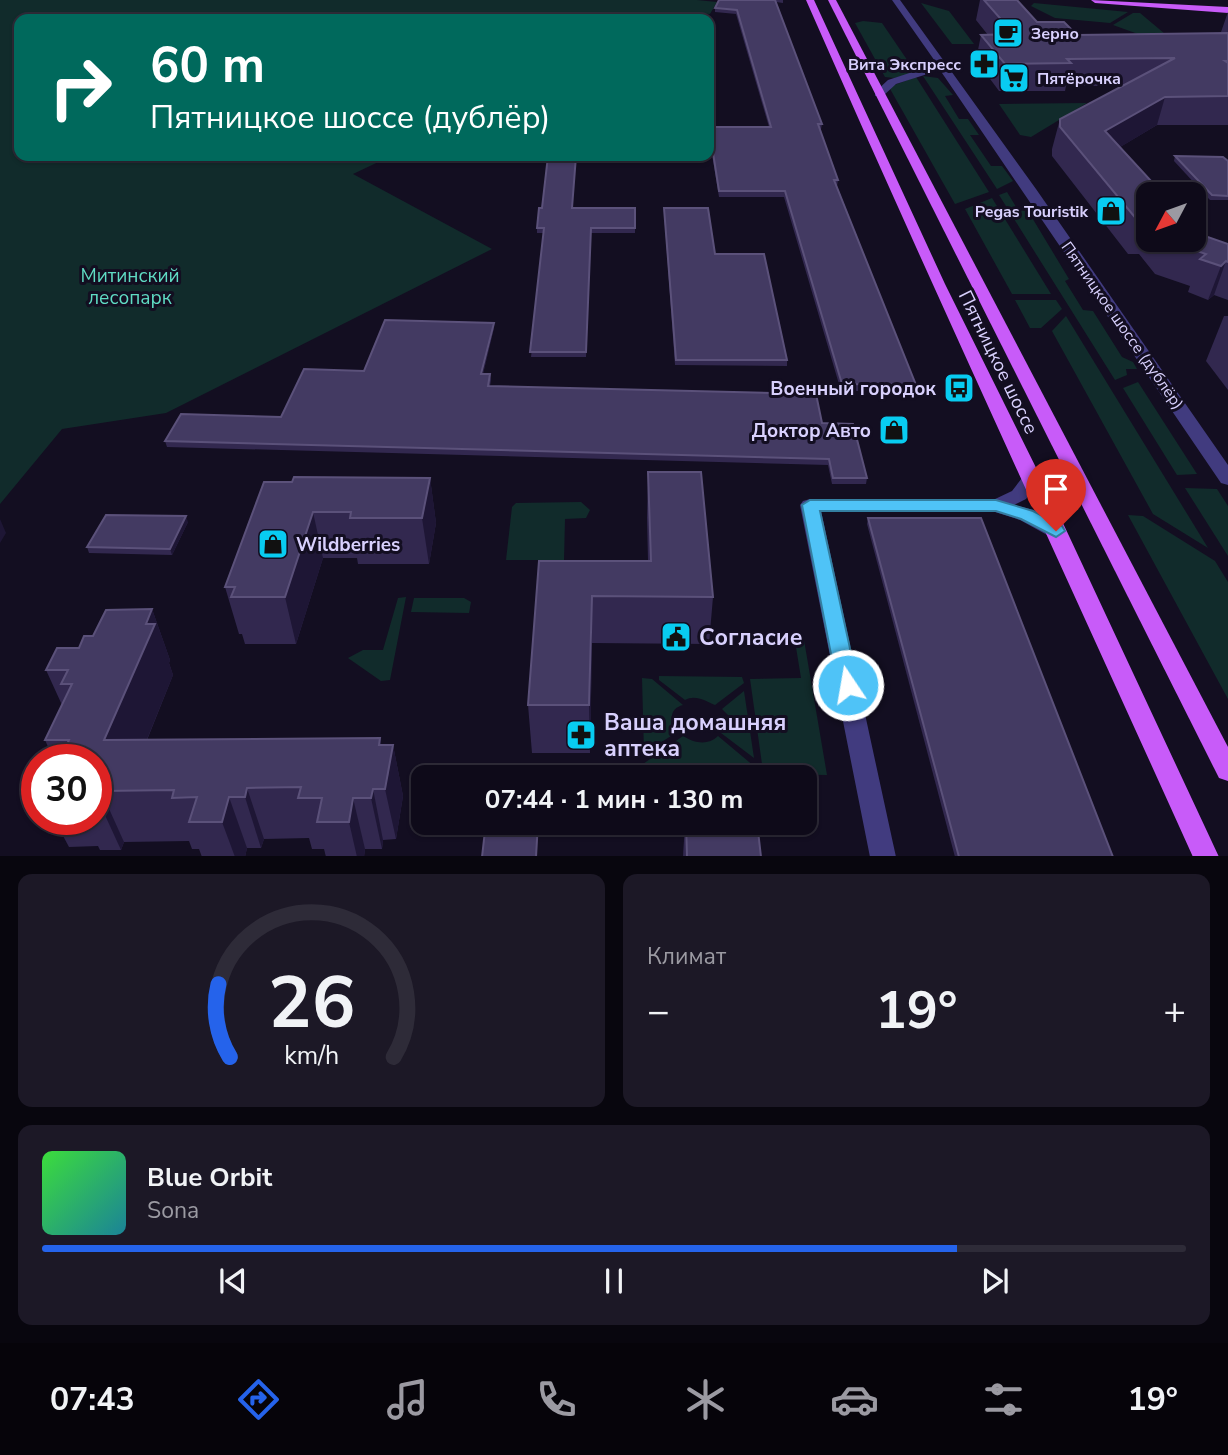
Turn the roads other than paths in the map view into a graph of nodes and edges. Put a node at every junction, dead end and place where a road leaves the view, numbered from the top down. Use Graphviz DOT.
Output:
graph roads {
  1 [pos="810,0"];
  2 [pos="832,0"];
  3 [pos="896,0"];
  4 [pos="1095,0"];
  5 [pos="1220,0"];
  6 [pos="1228,0"];
  7 [pos="1228,10"];
  8 [pos="942,66"];
  9 [pos="879,94"];
  10 [pos="1032,478"];
  11 [pos="1228,479"];
  12 [pos="996,506"];
  13 [pos="1056,531"];
  14 [pos="1228,771"];
  15 [pos="883,856"];
  16 [pos="1206,856"];
  1 -- 10 [label="main road, Пятницкое шоссе"];
  2 -- 9 [label="main road, Пятницкое шоссе"];
  3 -- 8 [label="street, Пятницкое шоссе (дублёр)"];
  4 -- 7 [label="main road"];
  5 -- 6 [label="main road"];
  8 -- 9 [label="street"];
  8 -- 11 [label="street, Пятницкое шоссе (дублёр)"];
  9 -- 14 [label="main road, Пятницкое шоссе"];
  10 -- 12 [label="street"];
  10 -- 13 [label="main road, Пятницкое шоссе"];
  12 -- 13 [label="street"];
  12 -- 15 [label="street"];
  13 -- 16 [label="main road, Пятницкое шоссе"];
}
